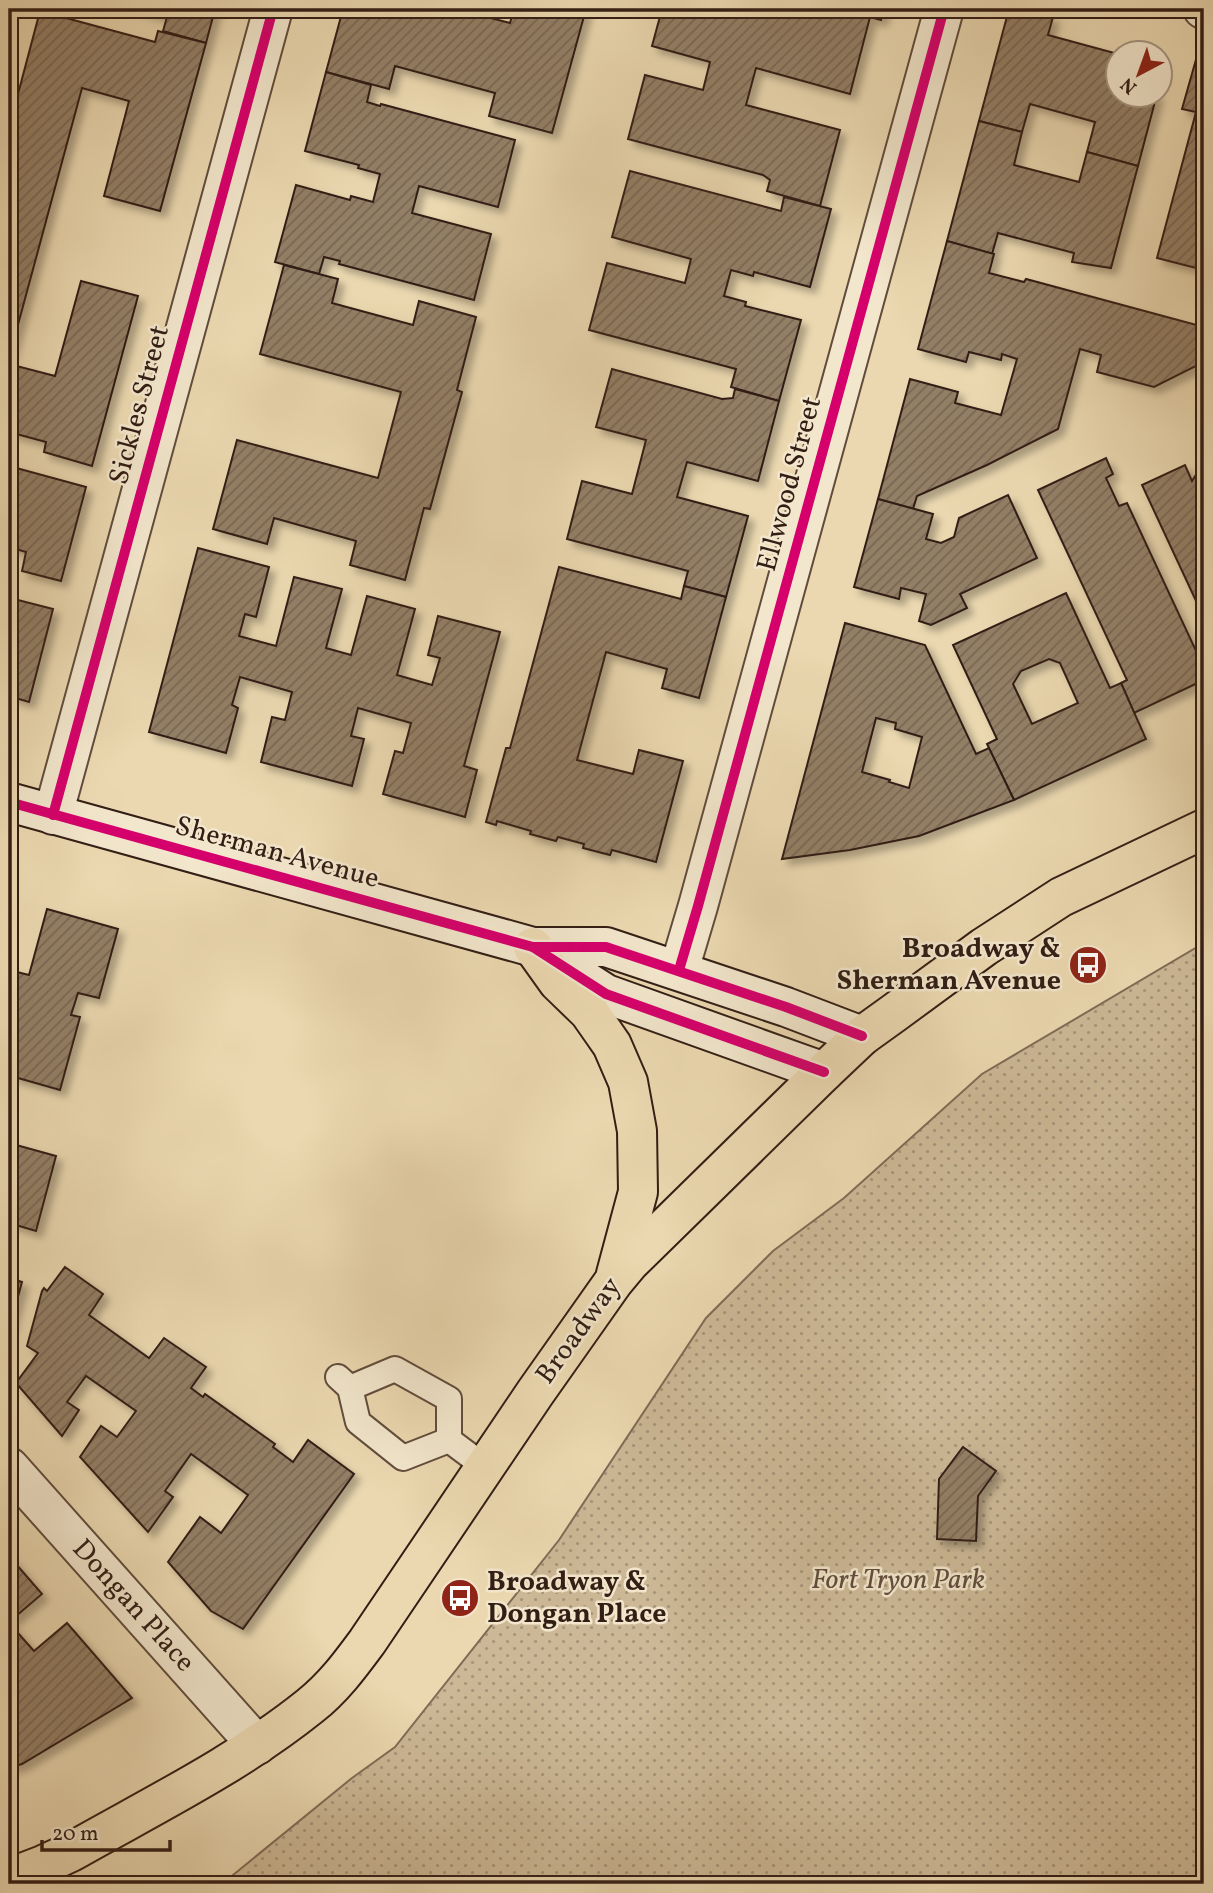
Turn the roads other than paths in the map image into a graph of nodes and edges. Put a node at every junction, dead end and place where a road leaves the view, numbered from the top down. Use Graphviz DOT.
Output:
graph roads {
  1 [pos="273,9"];
  2 [pos="944,9"];
  3 [pos="9,802"];
  4 [pos="53,814"];
  5 [pos="1204,829"];
  6 [pos="533,947"];
  7 [pos="679,970"];
  8 [pos="862,1036"];
  9 [pos="824,1072"];
  10 [pos="614,1280"];
  11 [pos="449,1440"];
  12 [pos="9,1467"];
  13 [pos="485,1467"];
  14 [pos="257,1745"];
  15 [pos="9,1878"];
  1 -- 4 [label="street, Sickles Street"];
  2 -- 7 [label="street, Ellwood Street"];
  3 -- 4 [label="street, Sherman Avenue"];
  4 -- 6 [label="street, Sherman Avenue"];
  5 -- 8 [label="main road, Broadway"];
  6 -- 7 [label="street, Sherman Avenue"];
  6 -- 9 [label="street, Sherman Avenue"];
  6 -- 10 [label="main road"];
  7 -- 8 [label="street, Sherman Avenue"];
  8 -- 9 [label="main road, Broadway"];
  9 -- 10 [label="main road, Broadway"];
  10 -- 13 [label="main road, Broadway"];
  11 -- 11 [label="lane"];
  11 -- 13 [label="lane"];
  12 -- 14 [label="street, Dongan Place"];
  13 -- 14 [label="main road, Broadway"];
  14 -- 15 [label="main road, Broadway"];
}
